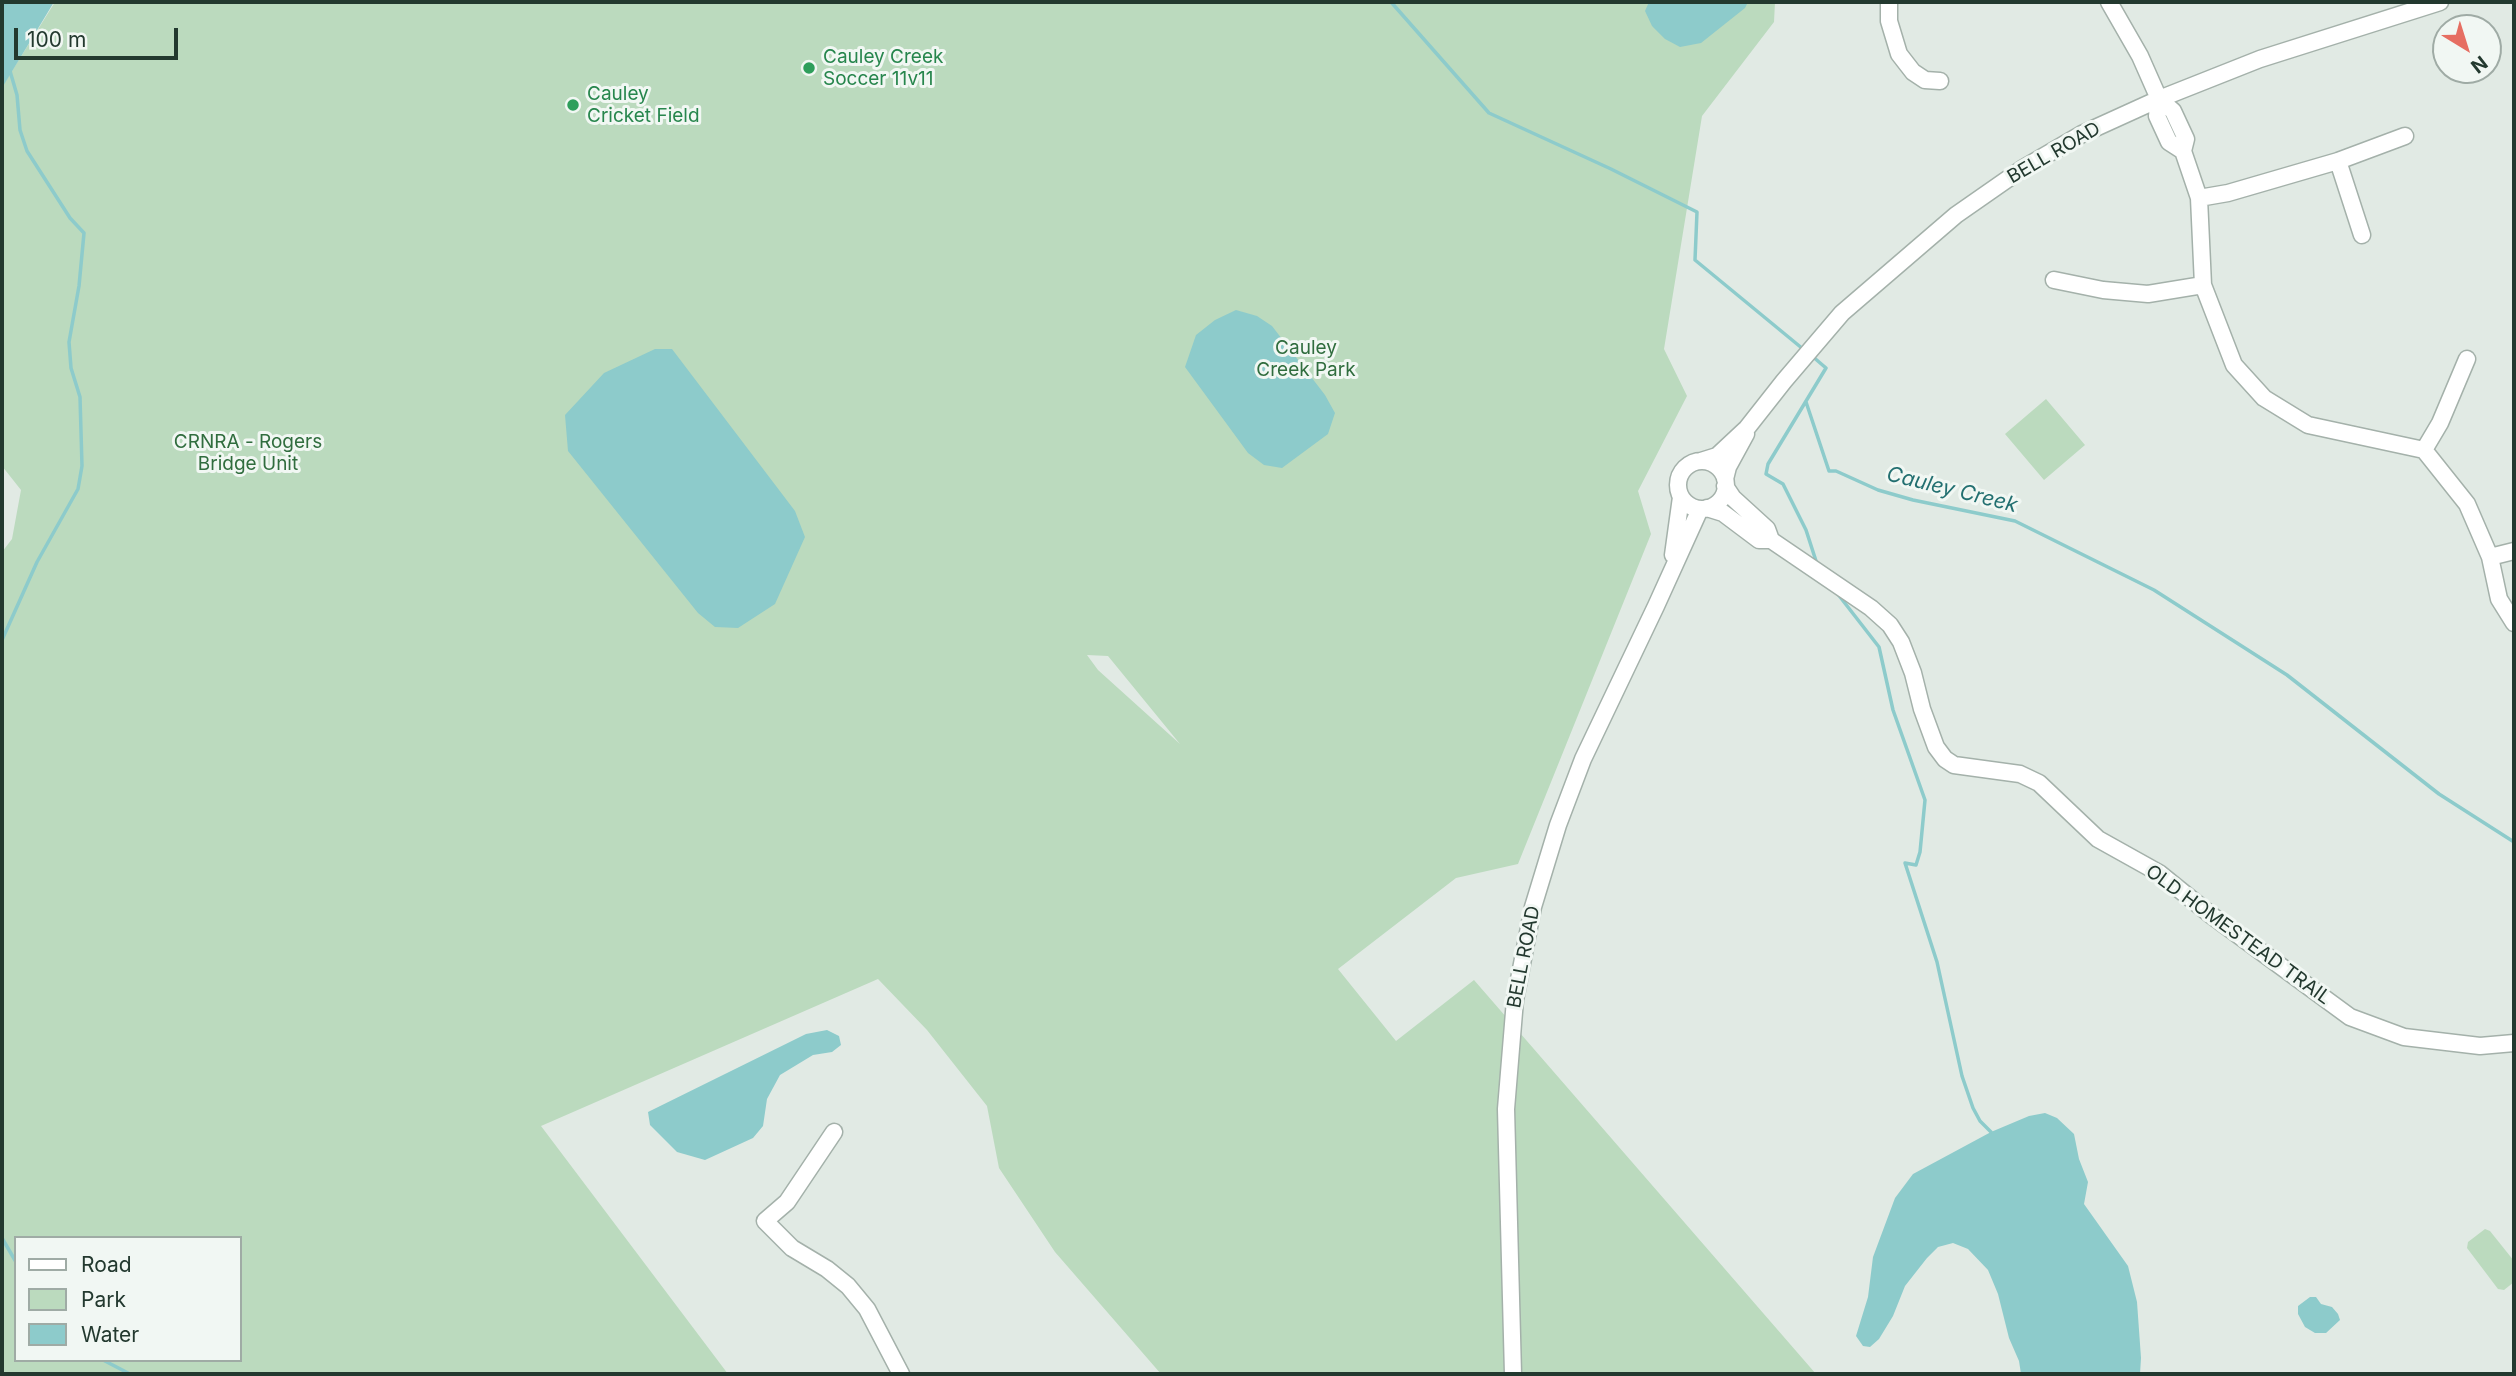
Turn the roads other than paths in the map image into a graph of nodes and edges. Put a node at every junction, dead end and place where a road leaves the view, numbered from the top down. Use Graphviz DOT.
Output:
graph roads {
  1 [pos="1889,2"];
  2 [pos="2109,2"];
  3 [pos="2440,2"];
  4 [pos="1940,81"];
  5 [pos="2160,99"];
  6 [pos="2405,136"];
  7 [pos="2338,161"];
  8 [pos="2199,198"];
  9 [pos="2362,235"];
  10 [pos="2054,280"];
  11 [pos="2203,285"];
  12 [pos="2467,359"];
  13 [pos="1747,429"];
  14 [pos="2424,450"];
  15 [pos="1701,461"];
  16 [pos="1725,482"];
  17 [pos="1681,497"];
  18 [pos="1704,508"];
  19 [pos="1771,540"];
  20 [pos="2514,551"];
  21 [pos="2490,557"];
  22 [pos="1672,568"];
  23 [pos="2514,623"];
  24 [pos="2514,1043"];
  25 [pos="834,1132"];
  26 [pos="901,1374"];
  27 [pos="1513,1374"];
  1 -- 4 [label="street"];
  2 -- 5 [label="street"];
  3 -- 5 [label="street, BELL ROAD"];
  5 -- 8 [label="street"];
  5 -- 13 [label="street, BELL ROAD"];
  6 -- 7 [label="street"];
  7 -- 8 [label="street"];
  7 -- 9 [label="street"];
  8 -- 11 [label="street"];
  10 -- 11 [label="street"];
  11 -- 14 [label="street"];
  12 -- 14 [label="street"];
  13 -- 15 [label="street, BELL ROAD"];
  13 -- 16 [label="street, BELL ROAD"];
  14 -- 21 [label="street"];
  15 -- 16 [label="street"];
  15 -- 17 [label="street, BELL ROAD"];
  16 -- 18 [label="street, BELL ROAD"];
  16 -- 19 [label="street"];
  17 -- 18 [label="street"];
  17 -- 22 [label="street, BELL ROAD"];
  18 -- 19 [label="street"];
  18 -- 22 [label="street, BELL ROAD"];
  19 -- 24 [label="street, OLD HOMESTEAD TRAIL"];
  20 -- 21 [label="street"];
  21 -- 23 [label="street"];
  22 -- 27 [label="street, BELL ROAD"];
  25 -- 26 [label="street"];
}
